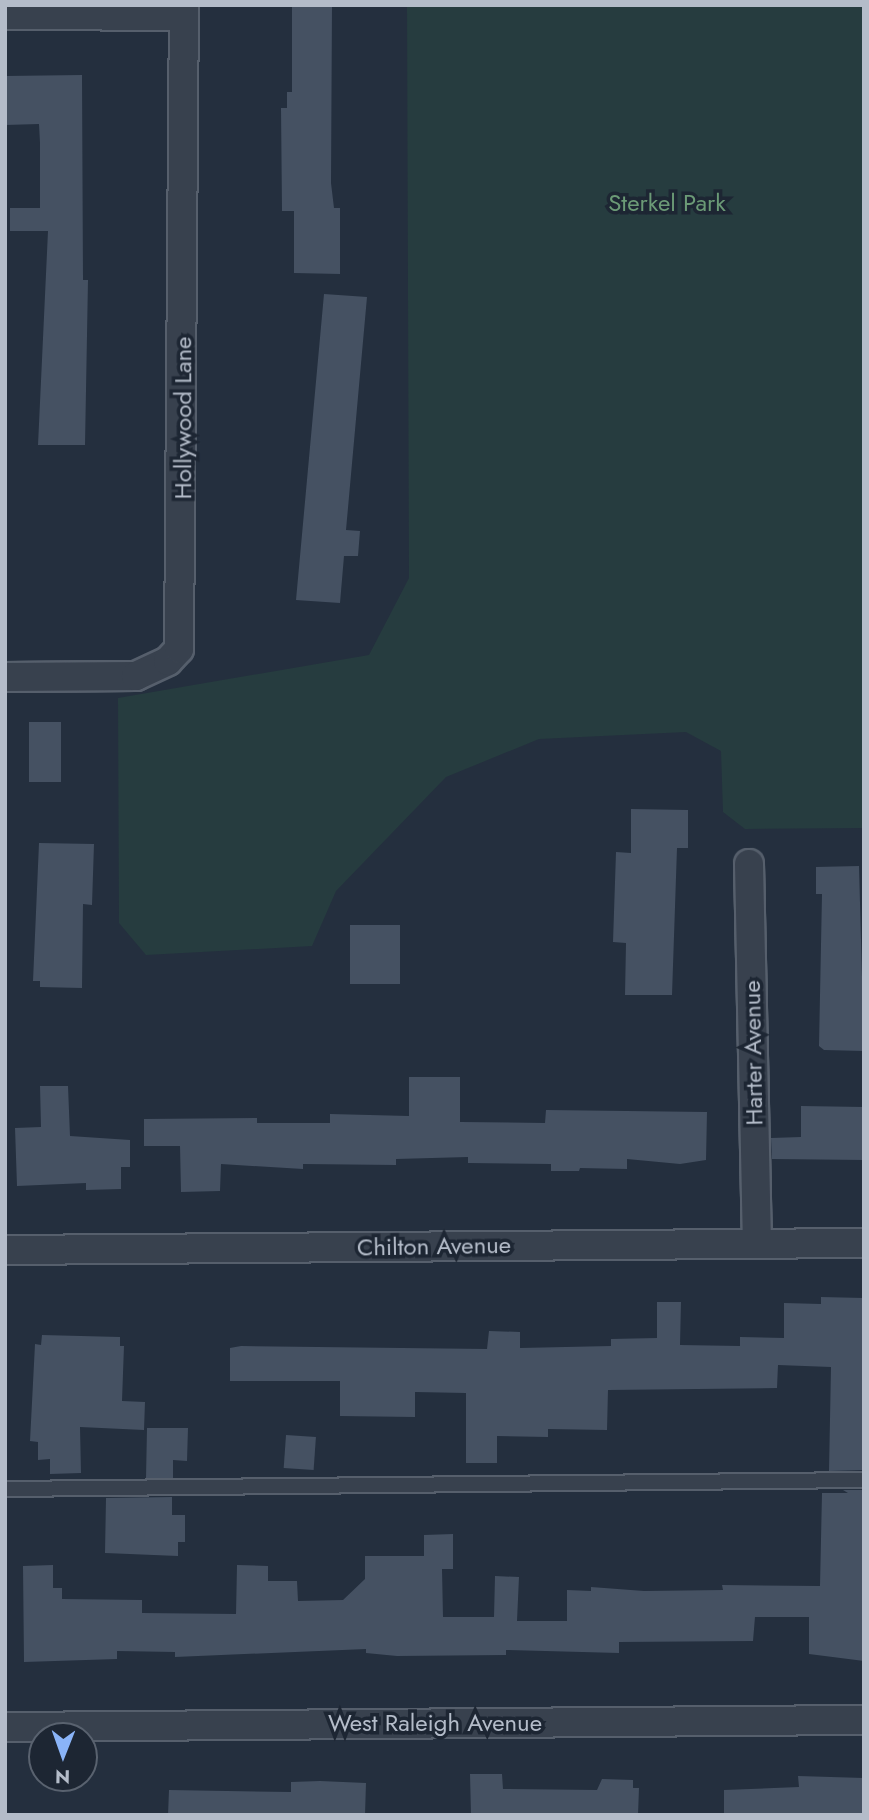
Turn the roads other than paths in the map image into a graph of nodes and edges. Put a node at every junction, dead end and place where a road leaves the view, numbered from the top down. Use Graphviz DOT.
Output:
graph roads {
  1 [pos="184,11"];
  2 [pos="5,15"];
  3 [pos="5,677"];
  4 [pos="749,864"];
  5 [pos="757,1243"];
  6 [pos="864,1243"];
  7 [pos="5,1250"];
  8 [pos="864,1480"];
  9 [pos="5,1489"];
  10 [pos="864,1720"];
  11 [pos="5,1727"];
  1 -- 2 [label="street"];
  1 -- 3 [label="street, Hollywood Lane"];
  4 -- 5 [label="street, Harter Avenue"];
  5 -- 6 [label="street, Chilton Avenue"];
  5 -- 7 [label="street, Chilton Avenue"];
  8 -- 9 [label="lane"];
  10 -- 11 [label="street, West Raleigh Avenue"];
}
